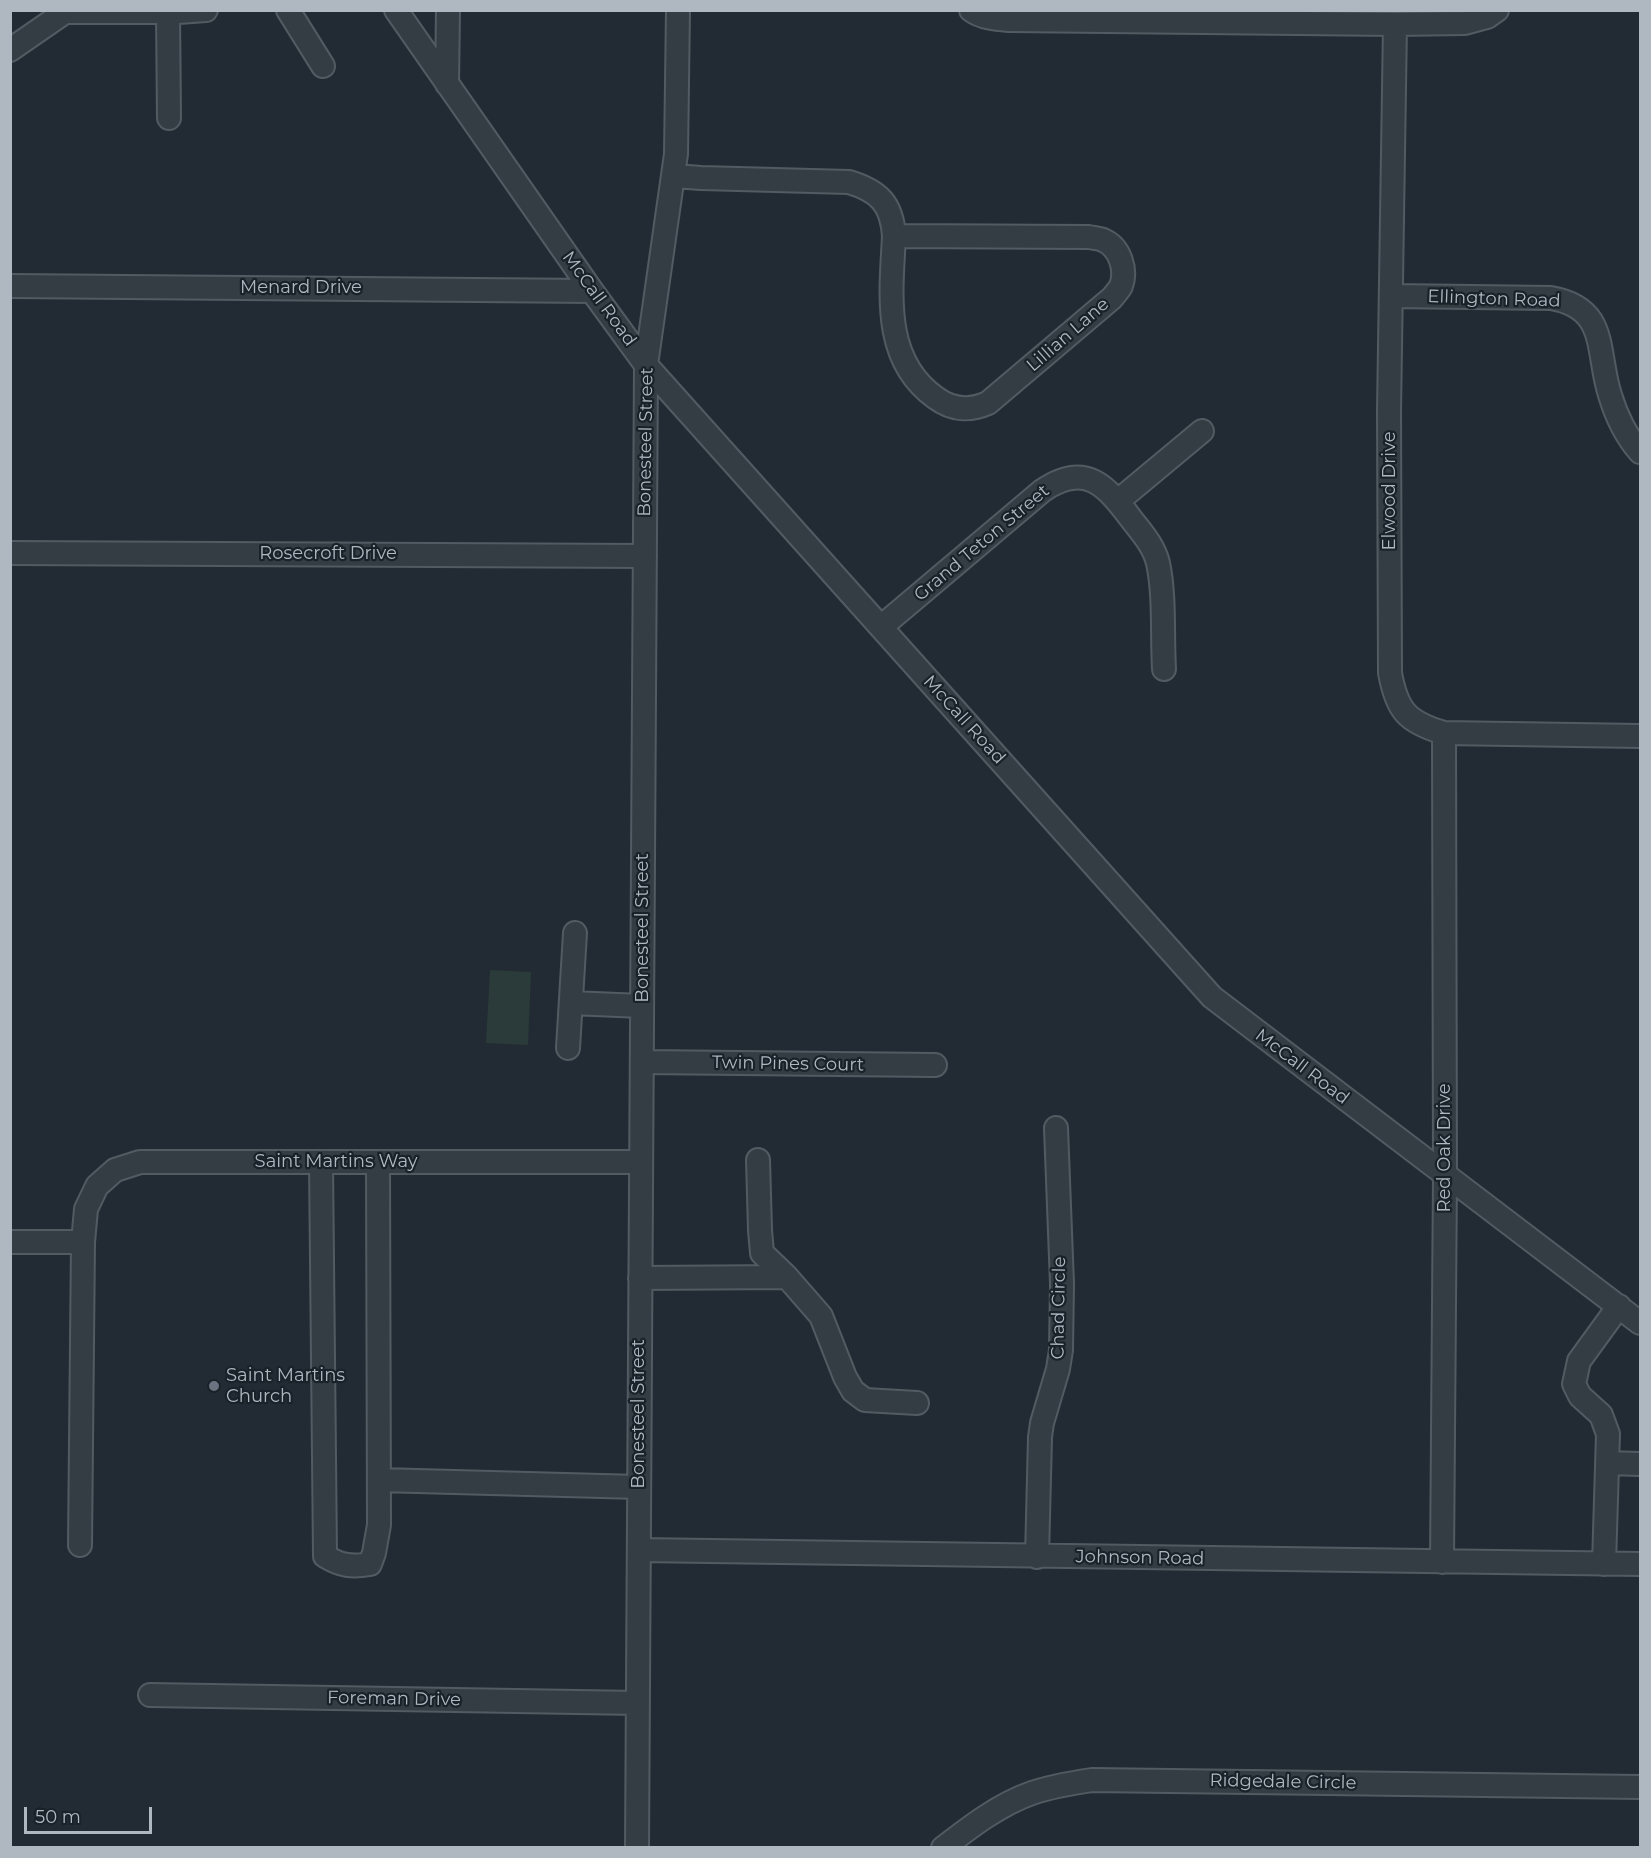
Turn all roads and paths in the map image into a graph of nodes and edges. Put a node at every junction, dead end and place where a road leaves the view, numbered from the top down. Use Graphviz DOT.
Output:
graph roads {
  1 [pos="206,10"];
  2 [pos="288,10"];
  3 [pos="396,10"];
  4 [pos="448,10"];
  5 [pos="678,10"];
  6 [pos="1497,10"];
  7 [pos="168,12"];
  8 [pos="974,12"];
  9 [pos="1229,16"];
  10 [pos="1395,24"];
  11 [pos="10,50"];
  12 [pos="323,66"];
  13 [pos="447,84"];
  14 [pos="169,118"];
  15 [pos="674,176"];
  16 [pos="894,236"];
  17 [pos="10,286"];
  18 [pos="592,291"];
  19 [pos="1391,296"];
  20 [pos="646,365"];
  21 [pos="1202,431"];
  22 [pos="1641,452"];
  23 [pos="1118,501"];
  24 [pos="10,553"];
  25 [pos="645,556"];
  26 [pos="881,627"];
  27 [pos="1164,669"];
  28 [pos="1444,733"];
  29 [pos="1641,736"];
  30 [pos="574,933"];
  31 [pos="571,1003"];
  32 [pos="642,1006"];
  33 [pos="568,1048"];
  34 [pos="642,1062"];
  35 [pos="935,1065"];
  36 [pos="1056,1128"];
  37 [pos="758,1160"];
  38 [pos="321,1162"];
  39 [pos="378,1162"];
  40 [pos="641,1162"];
  41 [pos="1445,1175"];
  42 [pos="10,1242"];
  43 [pos="83,1242"];
  44 [pos="787,1277"];
  45 [pos="640,1278"];
  46 [pos="1619,1306"];
  47 [pos="1641,1323"];
  48 [pos="917,1403"];
  49 [pos="1607,1463"];
  50 [pos="1641,1464"];
  51 [pos="380,1480"];
  52 [pos="639,1487"];
  53 [pos="80,1545"];
  54 [pos="639,1550"];
  55 [pos="1037,1557"];
  56 [pos="1442,1562"];
  57 [pos="1604,1564"];
  58 [pos="1641,1564"];
  59 [pos="150,1695"];
  60 [pos="638,1703"];
  61 [pos="1641,1787"];
  62 [pos="637,1848"];
  63 [pos="943,1848"];
  1 -- 7 [label="street"];
  2 -- 12 [label="street"];
  3 -- 13 [label="street, McCall Road"];
  4 -- 13 [label="street"];
  5 -- 15 [label="street, Bonesteel Street"];
  6 -- 10 [label="street"];
  7 -- 11 [label="street"];
  7 -- 14 [label="street"];
  8 -- 9 [label="street"];
  9 -- 10 [label="street"];
  10 -- 19 [label="street, Elwood Drive"];
  13 -- 18 [label="street, McCall Road"];
  15 -- 16 [label="street, Lillian Lane"];
  15 -- 20 [label="street, Bonesteel Street"];
  16 -- 16 [label="street, Lillian Lane"];
  17 -- 18 [label="street, Menard Drive"];
  18 -- 20 [label="street, McCall Road"];
  19 -- 22 [label="street, Ellington Road"];
  19 -- 28 [label="street, Elwood Drive"];
  20 -- 25 [label="street, Bonesteel Street"];
  20 -- 26 [label="street, McCall Road"];
  21 -- 23 [label="street"];
  23 -- 26 [label="street, Grand Teton Street"];
  23 -- 27 [label="street, Grand Teton Street"];
  24 -- 25 [label="street, Rosecroft Drive"];
  25 -- 32 [label="street, Bonesteel Street"];
  26 -- 41 [label="street, McCall Road"];
  28 -- 29 [label="street, Elwood Drive"];
  28 -- 41 [label="street, Red Oak Drive"];
  30 -- 31 [label="street"];
  31 -- 32 [label="street"];
  31 -- 33 [label="street"];
  32 -- 34 [label="street, Bonesteel Street"];
  34 -- 35 [label="street, Twin Pines Court"];
  34 -- 40 [label="street, Bonesteel Street"];
  36 -- 55 [label="street, Chad Circle"];
  37 -- 44 [label="street"];
  38 -- 39 [label="street, Saint Martins Way"];
  38 -- 43 [label="street, Saint Martins Way"];
  38 -- 51 [label="street"];
  39 -- 40 [label="street, Saint Martins Way"];
  39 -- 51 [label="street"];
  40 -- 45 [label="street, Bonesteel Street"];
  41 -- 46 [label="street, McCall Road"];
  41 -- 56 [label="street, Red Oak Drive"];
  42 -- 43 [label="street"];
  43 -- 53 [label="street, Saint Martins Way"];
  44 -- 45 [label="street"];
  44 -- 48 [label="street"];
  45 -- 52 [label="street, Bonesteel Street"];
  46 -- 47 [label="street, McCall Road"];
  46 -- 49 [label="street"];
  49 -- 50 [label="street"];
  49 -- 57 [label="street"];
  51 -- 52 [label="street"];
  52 -- 54 [label="street, Bonesteel Street"];
  54 -- 55 [label="street, Johnson Road"];
  54 -- 60 [label="street, Bonesteel Street"];
  55 -- 56 [label="street, Johnson Road"];
  56 -- 57 [label="street, Johnson Road"];
  57 -- 58 [label="street, Johnson Road"];
  59 -- 60 [label="street, Foreman Drive"];
  60 -- 62 [label="street, Bonesteel Street"];
  61 -- 63 [label="street, Ridgedale Circle"];
}
